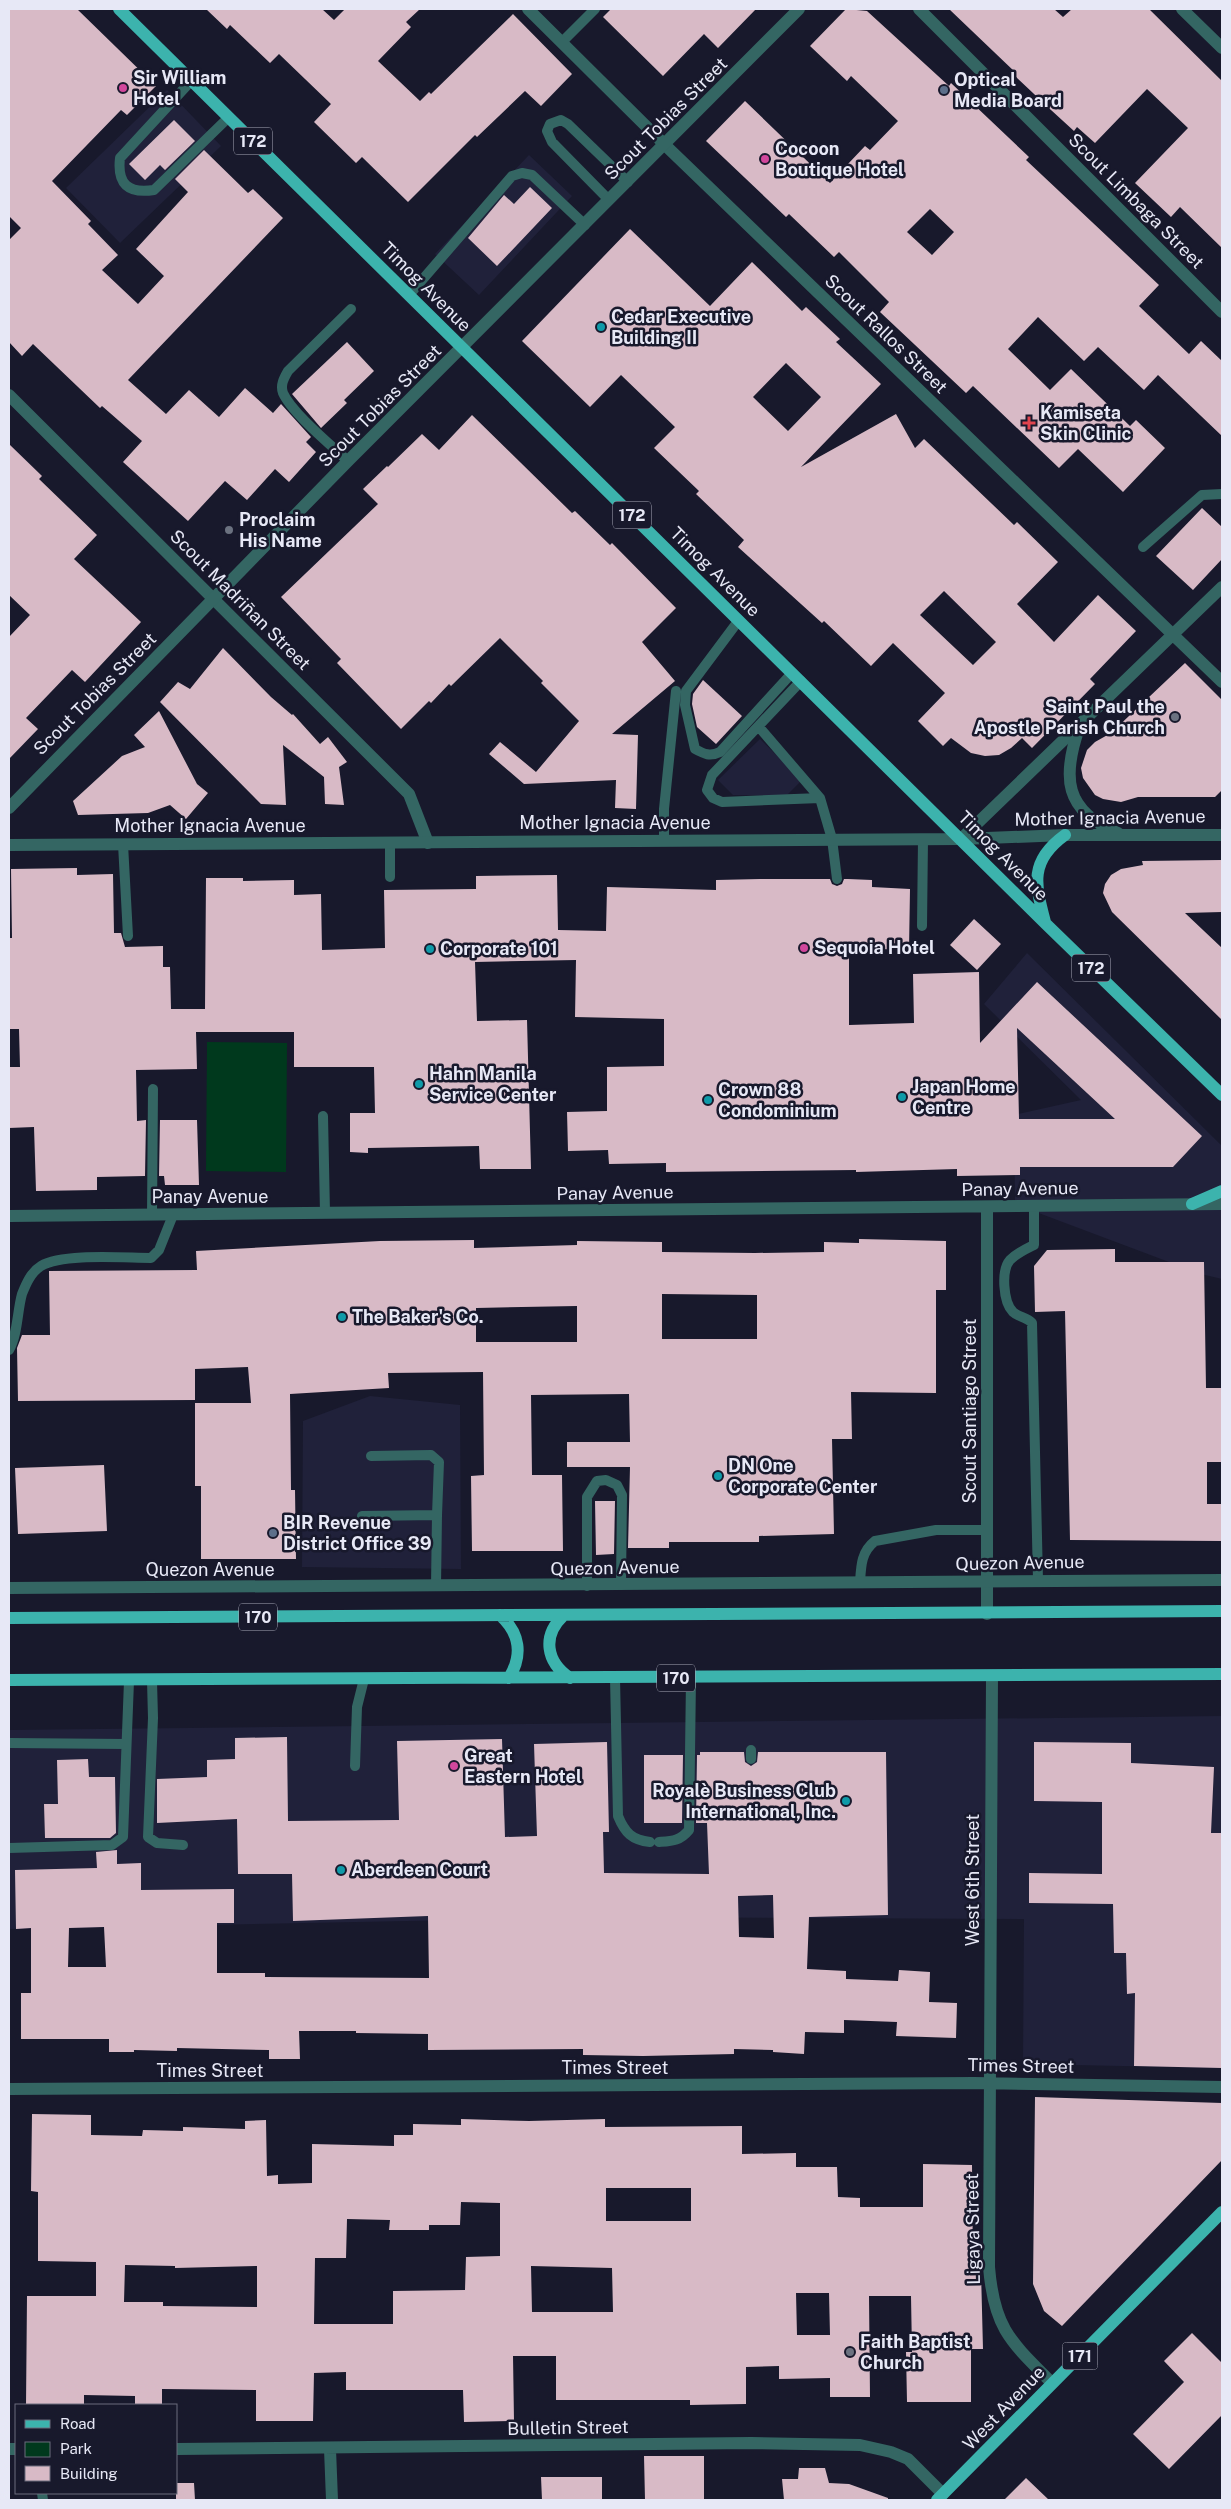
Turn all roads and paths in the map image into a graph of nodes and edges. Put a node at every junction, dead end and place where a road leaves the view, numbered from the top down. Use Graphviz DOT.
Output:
graph roads {
  1 [pos="119,9"];
  2 [pos="528,9"];
  3 [pos="595,9"];
  4 [pos="799,9"];
  5 [pos="919,9"];
  6 [pos="1182,9"];
  7 [pos="562,42"];
  8 [pos="1222,48"];
  9 [pos="191,81"];
  10 [pos="229,117"];
  11 [pos="664,144"];
  12 [pos="628,182"];
  13 [pos="609,200"];
  14 [pos="585,224"];
  15 [pos="410,294"];
  16 [pos="351,310"];
  17 [pos="1222,312"];
  18 [pos="463,348"];
  19 [pos="9,396"];
  20 [pos="348,461"];
  21 [pos="1222,494"];
  22 [pos="1143,547"];
  23 [pos="1222,586"];
  24 [pos="214,599"];
  25 [pos="739,620"];
  26 [pos="1174,634"];
  27 [pos="797,677"];
  28 [pos="1222,682"];
  29 [pos="676,691"];
  30 [pos="759,727"];
  31 [pos="1078,728"];
  32 [pos="820,798"];
  33 [pos="9,808"];
  34 [pos="1065,835"];
  35 [pos="1123,835"];
  36 [pos="1222,835"];
  37 [pos="832,839"];
  38 [pos="923,839"];
  39 [pos="961,839"];
  40 [pos="664,840"];
  41 [pos="390,843"];
  42 [pos="428,843"];
  43 [pos="9,844"];
  44 [pos="123,844"];
  45 [pos="390,877"];
  46 [pos="837,879"];
  47 [pos="1046,924"];
  48 [pos="922,926"];
  49 [pos="128,936"];
  50 [pos="153,1089"];
  51 [pos="1222,1095"];
  52 [pos="323,1116"];
  53 [pos="1222,1191"];
  54 [pos="1192,1204"];
  55 [pos="1222,1204"];
  56 [pos="1034,1206"];
  57 [pos="988,1207"];
  58 [pos="324,1213"];
  59 [pos="152,1215"];
  60 [pos="173,1215"];
  61 [pos="9,1216"];
  62 [pos="9,1350"];
  63 [pos="371,1456"];
  64 [pos="362,1516"];
  65 [pos="436,1516"];
  66 [pos="987,1530"];
  67 [pos="1038,1580"];
  68 [pos="1222,1580"];
  69 [pos="987,1581"];
  70 [pos="860,1583"];
  71 [pos="620,1585"];
  72 [pos="436,1586"];
  73 [pos="587,1586"];
  74 [pos="9,1588"];
  75 [pos="1222,1611"];
  76 [pos="987,1614"];
  77 [pos="500,1615"];
  78 [pos="563,1616"];
  79 [pos="9,1618"];
  80 [pos="1222,1674"];
  81 [pos="992,1676"];
  82 [pos="509,1678"];
  83 [pos="570,1678"];
  84 [pos="615,1678"];
  85 [pos="691,1678"];
  86 [pos="364,1679"];
  87 [pos="9,1680"];
  88 [pos="129,1681"];
  89 [pos="152,1681"];
  90 [pos="12,1743"];
  91 [pos="126,1744"];
  92 [pos="355,1766"];
  93 [pos="183,1845"];
  94 [pos="13,1848"];
  95 [pos="990,2083"];
  96 [pos="1222,2087"];
  97 [pos="9,2089"];
  98 [pos="1220,2218"];
  99 [pos="1052,2383"];
  100 [pos="178,2449"];
  101 [pos="330,2449"];
  102 [pos="944,2498"];
  103 [pos="332,2500"];
  1 -- 9 [label="main road, Timog Avenue / 172"];
  2 -- 7 [label="street, Scout Rallos Street"];
  3 -- 7 [label="lane"];
  4 -- 11 [label="street, Scout Tobias Street"];
  5 -- 17 [label="street, Scout Limbaga Street"];
  6 -- 8 [label="street"];
  7 -- 11 [label="street, Scout Rallos Street"];
  9 -- 10 [label="main road, Timog Avenue / 172"];
  9 -- 10 [label="lane"];
  10 -- 15 [label="main road, Timog Avenue / 172"];
  11 -- 12 [label="street, Scout Tobias Street"];
  11 -- 26 [label="street, Scout Rallos Street"];
  12 -- 13 [label="street, Scout Tobias Street"];
  12 -- 13 [label="lane"];
  13 -- 14 [label="street, Scout Tobias Street"];
  14 -- 15 [label="lane"];
  14 -- 18 [label="street, Scout Tobias Street"];
  15 -- 18 [label="main road, Timog Avenue / 172"];
  16 -- 20 [label="lane"];
  18 -- 20 [label="street, Scout Tobias Street"];
  18 -- 25 [label="main road, Timog Avenue / 172"];
  19 -- 24 [label="street, Scout Madriñan Street"];
  20 -- 24 [label="street, Scout Tobias Street"];
  21 -- 22 [label="lane"];
  23 -- 26 [label="street"];
  24 -- 33 [label="street, Scout Tobias Street"];
  24 -- 42 [label="street, Scout Madriñan Street"];
  25 -- 27 [label="main road, Timog Avenue / 172"];
  25 -- 27 [label="lane"];
  26 -- 28 [label="street, Scout Rallos Street"];
  26 -- 31 [label="street"];
  27 -- 30 [label="lane"];
  27 -- 39 [label="main road, Timog Avenue / 172"];
  29 -- 40 [label="lane"];
  30 -- 32 [label="lane"];
  30 -- 32 [label="lane"];
  31 -- 35 [label="street"];
  31 -- 39 [label="street"];
  32 -- 37 [label="lane"];
  34 -- 35 [label="street, Mother Ignacia Avenue"];
  34 -- 39 [label="street, Mother Ignacia Avenue"];
  34 -- 47 [label="main road"];
  35 -- 36 [label="street, Mother Ignacia Avenue"];
  37 -- 38 [label="street, Mother Ignacia Avenue"];
  37 -- 40 [label="street, Mother Ignacia Avenue"];
  37 -- 46 [label="lane"];
  38 -- 39 [label="street, Mother Ignacia Avenue"];
  38 -- 48 [label="lane"];
  39 -- 47 [label="main road, Timog Avenue / 172"];
  40 -- 42 [label="street, Mother Ignacia Avenue"];
  41 -- 42 [label="street, Mother Ignacia Avenue"];
  41 -- 44 [label="street, Mother Ignacia Avenue"];
  41 -- 45 [label="lane"];
  43 -- 44 [label="street, Mother Ignacia Avenue"];
  44 -- 49 [label="lane"];
  47 -- 51 [label="main road, Timog Avenue / 172"];
  50 -- 59 [label="lane"];
  52 -- 58 [label="lane"];
  53 -- 54 [label="main road"];
  54 -- 55 [label="street, Panay Avenue"];
  54 -- 56 [label="street, Panay Avenue"];
  56 -- 57 [label="street, Panay Avenue"];
  56 -- 67 [label="lane"];
  57 -- 58 [label="street, Panay Avenue"];
  57 -- 66 [label="street, Scout Santiago Street"];
  58 -- 60 [label="street, Panay Avenue"];
  59 -- 60 [label="street, Panay Avenue"];
  59 -- 61 [label="street, Panay Avenue"];
  60 -- 62 [label="lane"];
  63 -- 65 [label="lane"];
  64 -- 65 [label="lane"];
  65 -- 72 [label="lane"];
  66 -- 69 [label="street, Scout Santiago Street"];
  66 -- 70 [label="lane"];
  67 -- 68 [label="street, Quezon Avenue / 170"];
  67 -- 69 [label="street, Quezon Avenue / 170"];
  69 -- 70 [label="street, Quezon Avenue / 170"];
  69 -- 76 [label="street, Scout Santiago Street"];
  70 -- 71 [label="street, Quezon Avenue / 170"];
  71 -- 73 [label="street, Quezon Avenue / 170"];
  71 -- 73 [label="lane"];
  72 -- 73 [label="street, Quezon Avenue / 170"];
  72 -- 74 [label="street, Quezon Avenue / 170"];
  75 -- 76 [label="main road, 170"];
  76 -- 78 [label="main road, 170"];
  77 -- 78 [label="main road, 170"];
  77 -- 79 [label="main road, 170"];
  77 -- 82 [label="main road"];
  78 -- 83 [label="main road"];
  80 -- 81 [label="main road, 170"];
  81 -- 85 [label="main road, 170"];
  81 -- 95 [label="street, West 6th Street"];
  82 -- 83 [label="main road, 170"];
  82 -- 86 [label="main road, 170"];
  83 -- 84 [label="main road, 170"];
  84 -- 85 [label="main road, 170"];
  84 -- 85 [label="lane"];
  86 -- 89 [label="main road, 170"];
  86 -- 92 [label="lane"];
  87 -- 88 [label="main road, 170"];
  88 -- 89 [label="main road, 170"];
  88 -- 91 [label="lane"];
  89 -- 93 [label="lane"];
  90 -- 91 [label="lane"];
  91 -- 94 [label="lane"];
  95 -- 96 [label="street, Times Street"];
  95 -- 97 [label="street, Times Street"];
  95 -- 99 [label="street, Ligaya Street"];
  98 -- 99 [label="main road, West Avenue / 171"];
  99 -- 102 [label="main road, West Avenue / 171"];
  100 -- 101 [label="street, Bulletin Street"];
  101 -- 102 [label="street, Bulletin Street"];
  101 -- 103 [label="street"];
}
